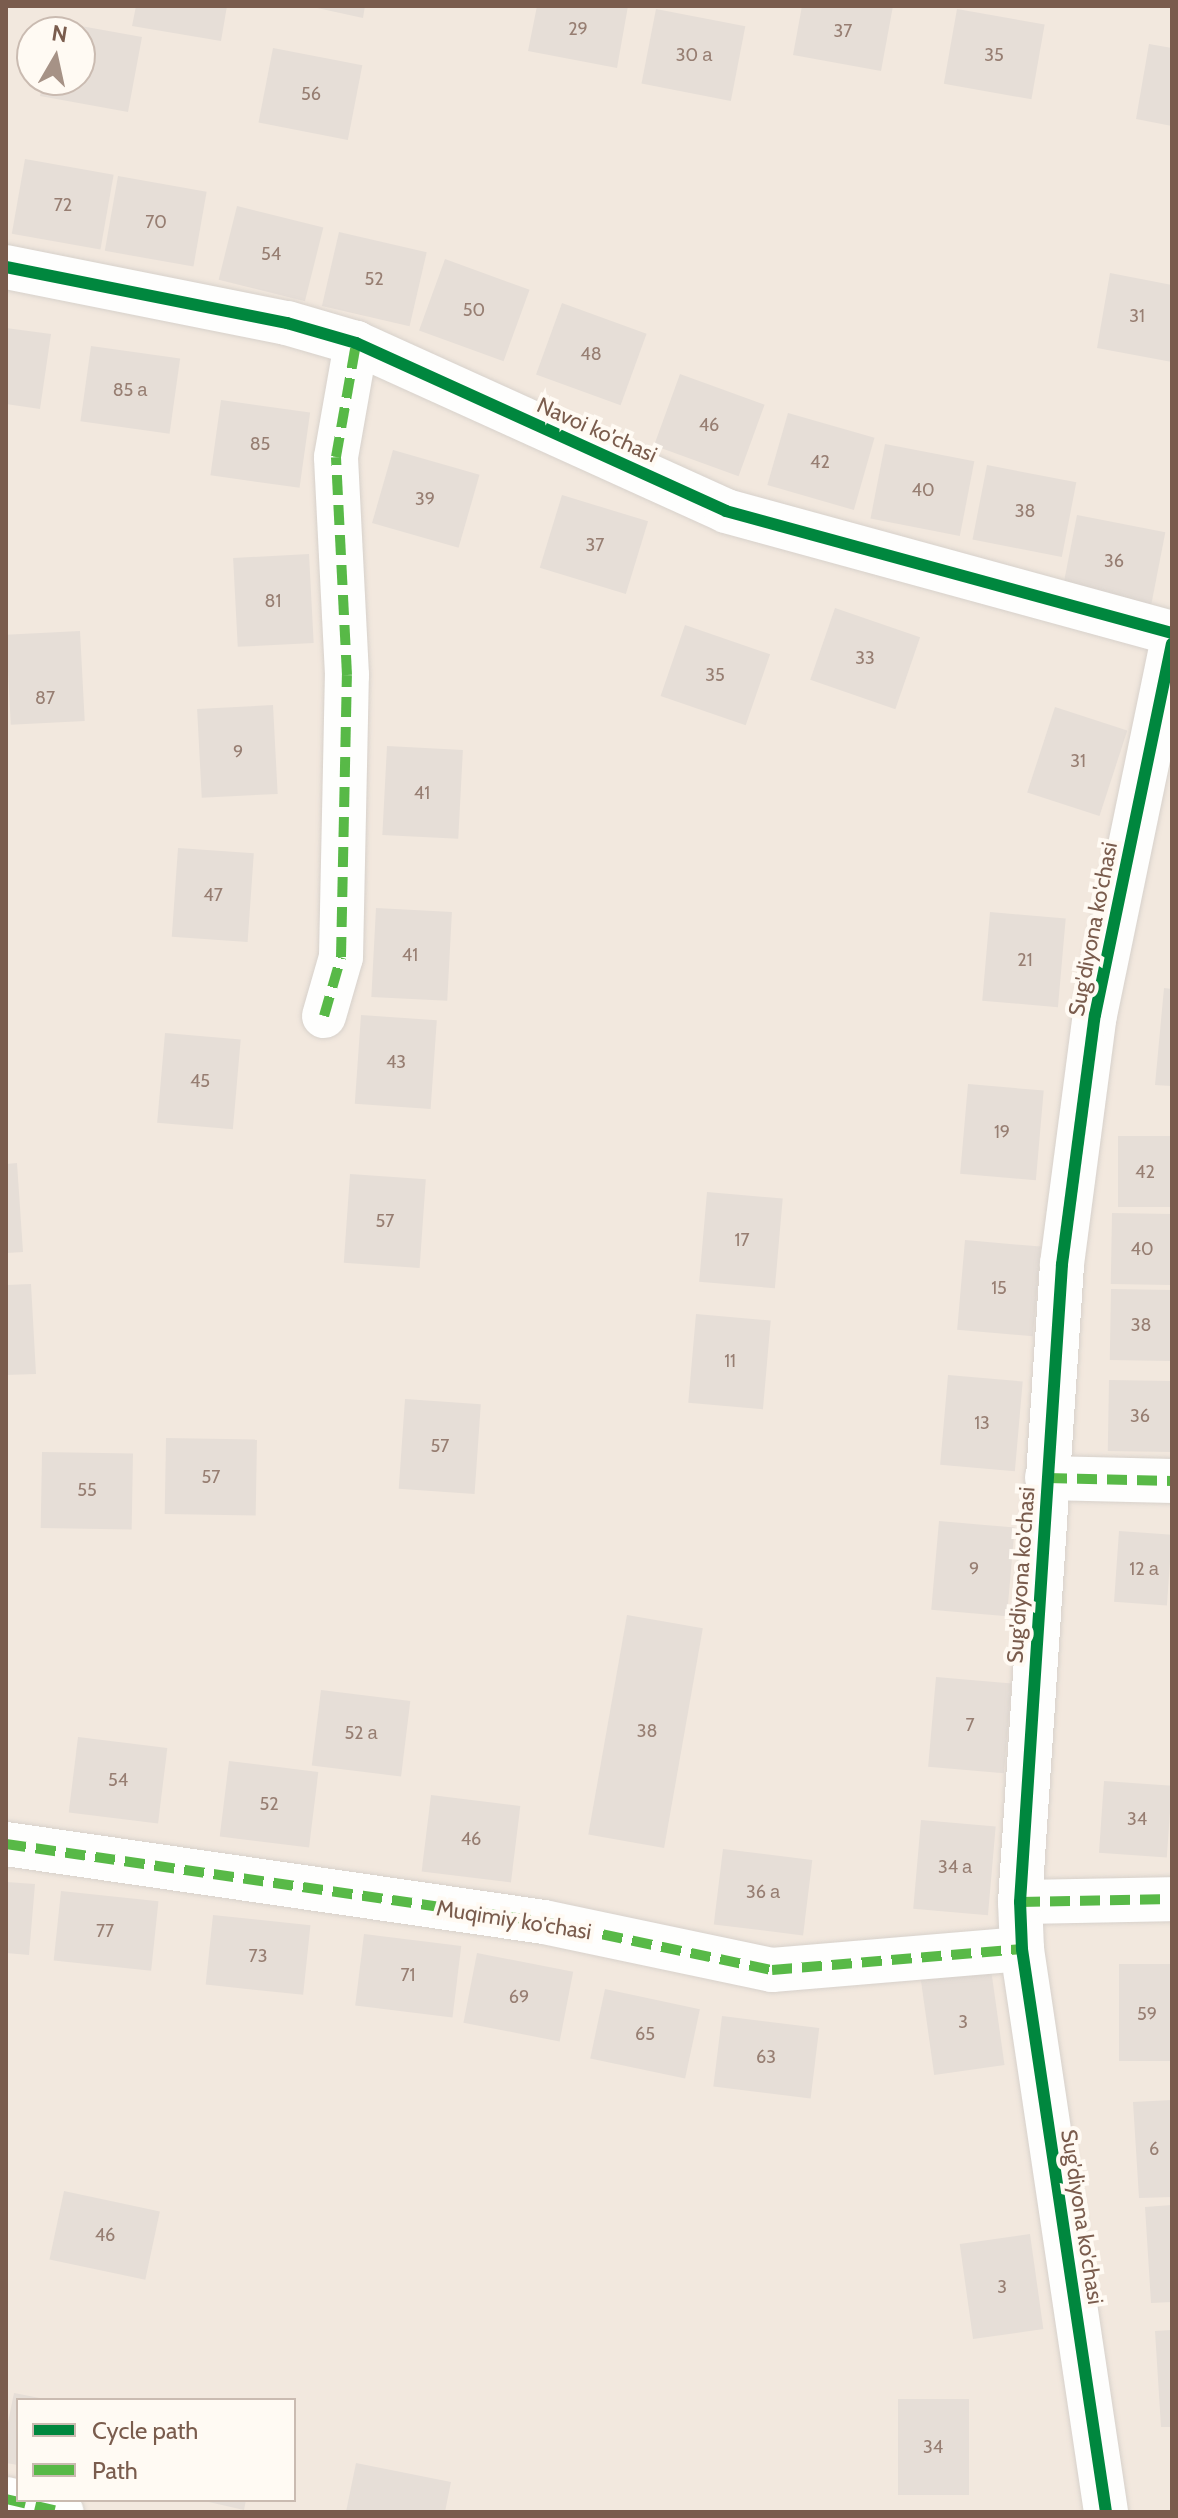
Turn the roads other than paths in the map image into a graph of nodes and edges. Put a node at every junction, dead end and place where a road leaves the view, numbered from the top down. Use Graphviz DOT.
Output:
graph roads {
  1 [pos="6,267"];
  2 [pos="356,343"];
  3 [pos="1172,633"];
  4 [pos="1172,644"];
  5 [pos="324,1016"];
  6 [pos="1047,1478"];
  7 [pos="1172,1481"];
  8 [pos="6,1844"];
  9 [pos="1172,1899"];
  10 [pos="1020,1902"];
  11 [pos="1022,1949"];
  12 [pos="19,2502"];
  13 [pos="62,2512"];
  14 [pos="1106,2512"];
  1 -- 2 [label="street, Navoi ko'chasi"];
  2 -- 3 [label="street, Navoi ko'chasi"];
  2 -- 5 [label="street"];
  4 -- 6 [label="street, Sug'diyona ko'chasi"];
  6 -- 7 [label="street"];
  6 -- 10 [label="street, Sug'diyona ko'chasi"];
  8 -- 11 [label="street, Muqimiy ko'chasi"];
  9 -- 10 [label="street"];
  10 -- 11 [label="street, Sug'diyona ko'chasi"];
  11 -- 14 [label="street, Sug'diyona ko'chasi"];
  12 -- 13 [label="street"];
}
